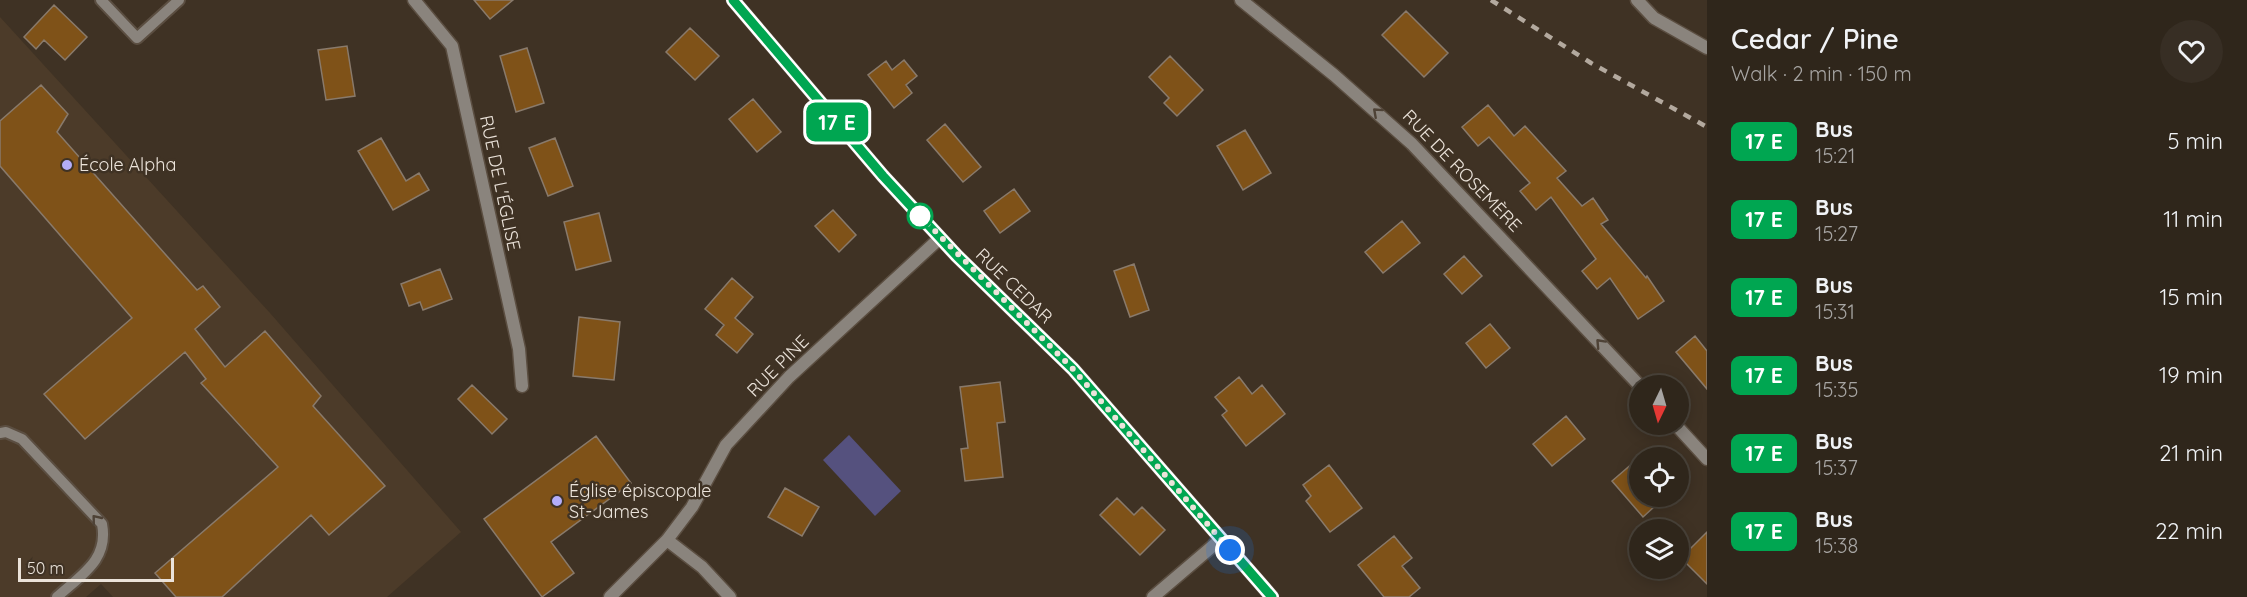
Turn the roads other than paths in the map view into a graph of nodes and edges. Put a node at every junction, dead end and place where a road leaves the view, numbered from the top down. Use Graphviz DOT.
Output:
graph roads {
  1 [pos="101,0"];
  2 [pos="179,0"];
  3 [pos="414,0"];
  4 [pos="733,0"];
  5 [pos="1241,0"];
  6 [pos="1637,0"];
  7 [pos="1707,48"];
  8 [pos="940,238"];
  9 [pos="1630,375"];
  10 [pos="522,386"];
  11 [pos="0,433"];
  12 [pos="1685,435"];
  13 [pos="1707,459"];
  14 [pos="1221,539"];
  15 [pos="667,540"];
  16 [pos="57,597"];
  17 [pos="610,597"];
  18 [pos="730,597"];
  19 [pos="1153,597"];
  20 [pos="1272,597"];
  1 -- 2 [label="lane"];
  3 -- 10 [label="street, RUE DE L'ÉGLISE"];
  4 -- 8 [label="street, RUE CEDAR"];
  9 -- 5 [label="street, RUE DE ROSEMÈRE, one-way"];
  6 -- 7 [label="street"];
  8 -- 14 [label="street, RUE CEDAR"];
  8 -- 15 [label="street, RUE PINE"];
  16 -- 11 [label="lane, one-way"];
  12 -- 13 [label="street"];
  14 -- 19 [label="street"];
  14 -- 20 [label="street, RUE CEDAR"];
  15 -- 17 [label="street, RUE PINE"];
  15 -- 18 [label="street"];
}
